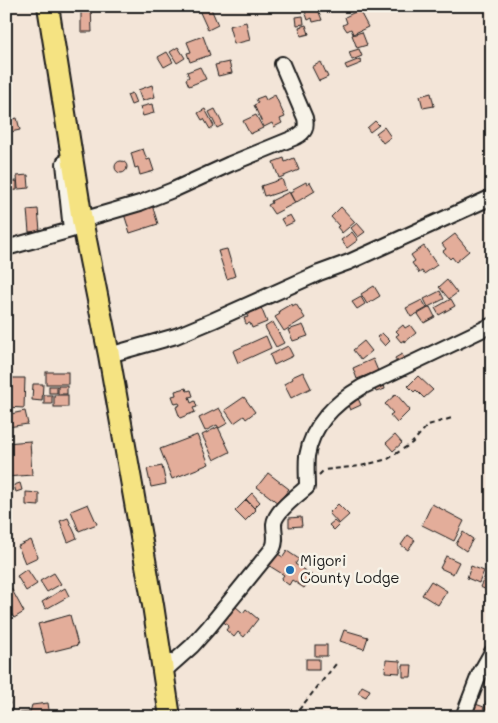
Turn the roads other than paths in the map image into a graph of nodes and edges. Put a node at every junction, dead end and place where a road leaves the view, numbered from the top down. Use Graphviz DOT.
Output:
graph roads {
  1 [pos="48,6"];
  2 [pos="282,64"];
  3 [pos="492,197"];
  4 [pos="82,220"];
  5 [pos="6,248"];
  6 [pos="492,325"];
  7 [pos="109,354"];
  8 [pos="492,652"];
  9 [pos="164,671"];
  10 [pos="170,717"];
  11 [pos="463,717"];
  1 -- 4 [label="highway"];
  1 -- 5 [label="street"];
  2 -- 4 [label="street"];
  3 -- 7 [label="street"];
  4 -- 7 [label="highway"];
  6 -- 9 [label="street"];
  7 -- 9 [label="highway"];
  8 -- 11 [label="street"];
  9 -- 10 [label="highway"];
}
